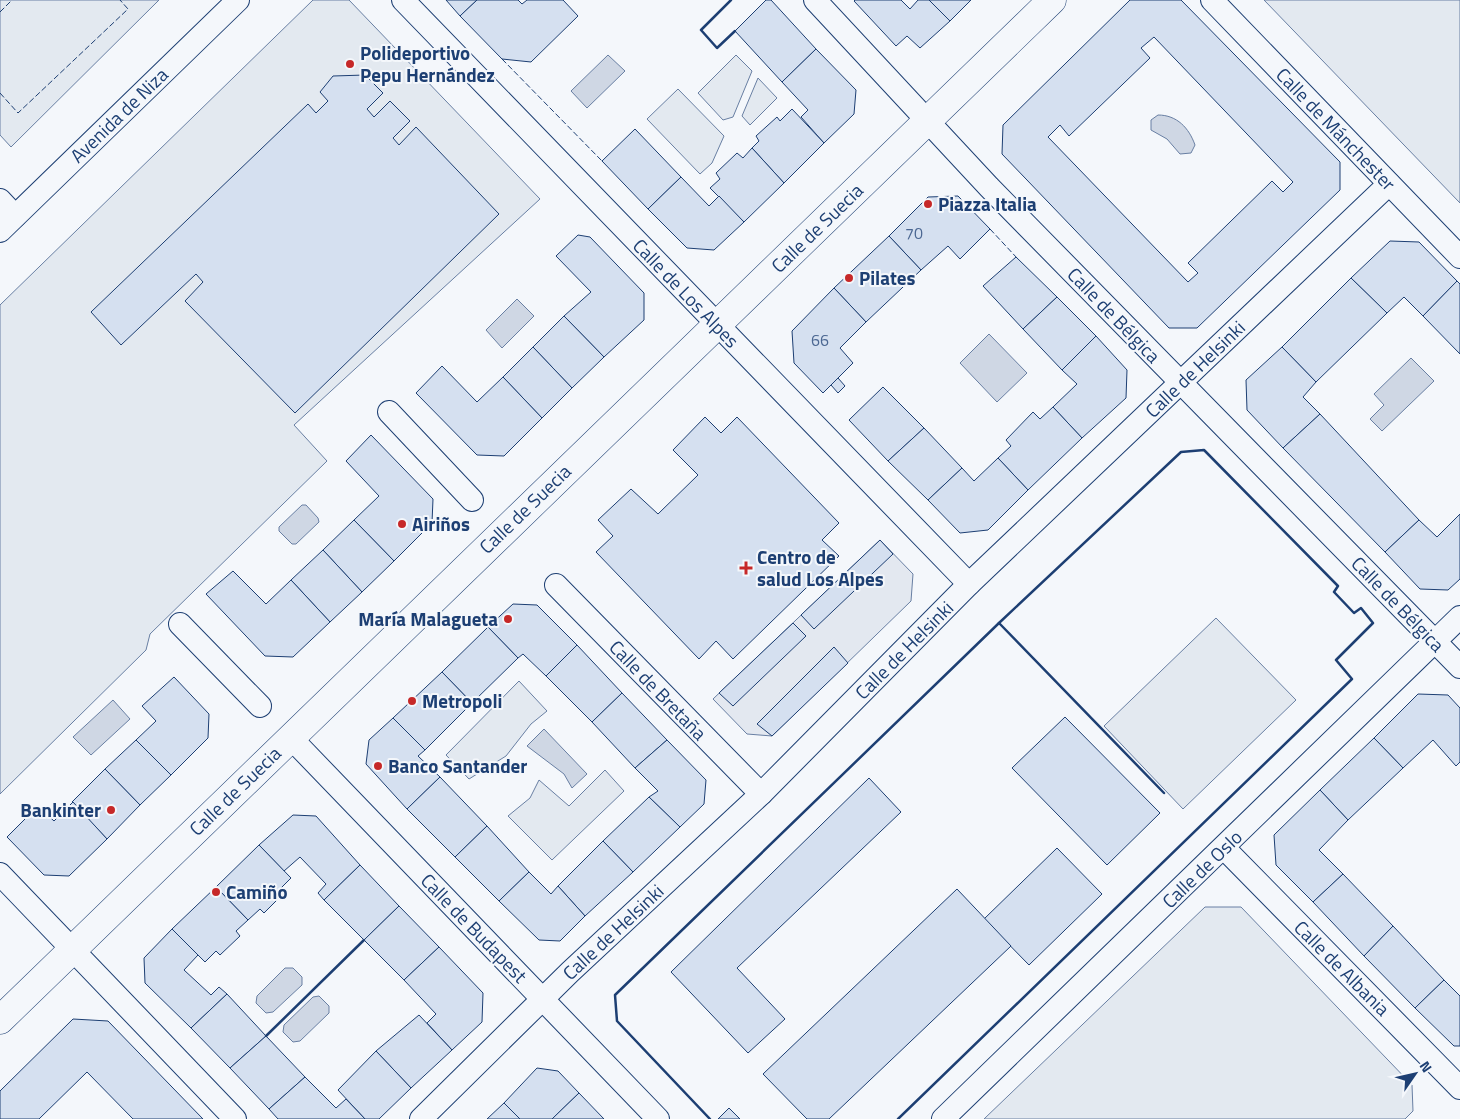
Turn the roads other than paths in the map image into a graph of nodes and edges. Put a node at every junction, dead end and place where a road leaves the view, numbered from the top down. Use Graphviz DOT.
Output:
graph roads {
  1 [pos="238,0"];
  2 [pos="403,0"];
  3 [pos="815,0"];
  4 [pos="1052,0"];
  5 [pos="1212,0"];
  6 [pos="929,121"];
  7 [pos="1389,184"];
  8 [pos="0,200"];
  9 [pos="8,224"];
  10 [pos="1460,257"];
  11 [pos="716,324"];
  12 [pos="1180,383"];
  13 [pos="389,412"];
  14 [pos="472,500"];
  15 [pos="969,584"];
  16 [pos="556,585"];
  17 [pos="1460,617"];
  18 [pos="180,624"];
  19 [pos="1435,642"];
  20 [pos="1460,667"];
  21 [pos="260,706"];
  22 [pos="290,737"];
  23 [pos="761,794"];
  24 [pos="1224,848"];
  25 [pos="0,874"];
  26 [pos="73,949"];
  27 [pos="542,999"];
  28 [pos="0,1020"];
  29 [pos="1460,1088"];
  30 [pos="235,1119"];
  31 [pos="420,1119"];
  32 [pos="658,1119"];
  33 [pos="943,1119"];
  1 -- 9 [label="street, Avenida de Niza"];
  2 -- 11 [label="street, Calle de Los Alpes"];
  3 -- 6 [label="street, Calle de Bélgica"];
  4 -- 6 [label="street, Calle de Suecia"];
  5 -- 7 [label="street, Calle de Mánchester"];
  6 -- 11 [label="street, Calle de Suecia"];
  6 -- 12 [label="street, Calle de Bélgica"];
  7 -- 10 [label="street, Calle de Mánchester"];
  7 -- 12 [label="street, Calle de Helsinki"];
  8 -- 9 [label="street"];
  11 -- 15 [label="street, Calle de Los Alpes"];
  11 -- 22 [label="street, Calle de Suecia"];
  12 -- 15 [label="street, Calle de Helsinki"];
  12 -- 19 [label="street, Calle de Bélgica"];
  13 -- 14 [label="street"];
  15 -- 23 [label="street, Calle de Helsinki"];
  16 -- 23 [label="street, Calle de Bretaña"];
  17 -- 19 [label="street, Calle de Oslo"];
  18 -- 21 [label="street"];
  19 -- 20 [label="street, Calle de Bélgica"];
  19 -- 24 [label="street, Calle de Oslo"];
  22 -- 26 [label="street, Calle de Suecia"];
  22 -- 27 [label="street, Calle de Budapest"];
  23 -- 27 [label="street, Calle de Helsinki"];
  24 -- 29 [label="street, Calle de Albania"];
  24 -- 33 [label="street, Calle de Oslo"];
  25 -- 26 [label="street"];
  26 -- 28 [label="street, Calle de Suecia"];
  26 -- 30 [label="street"];
  27 -- 31 [label="street, Calle de Helsinki"];
  27 -- 32 [label="street, Calle de Budapest"];
}
